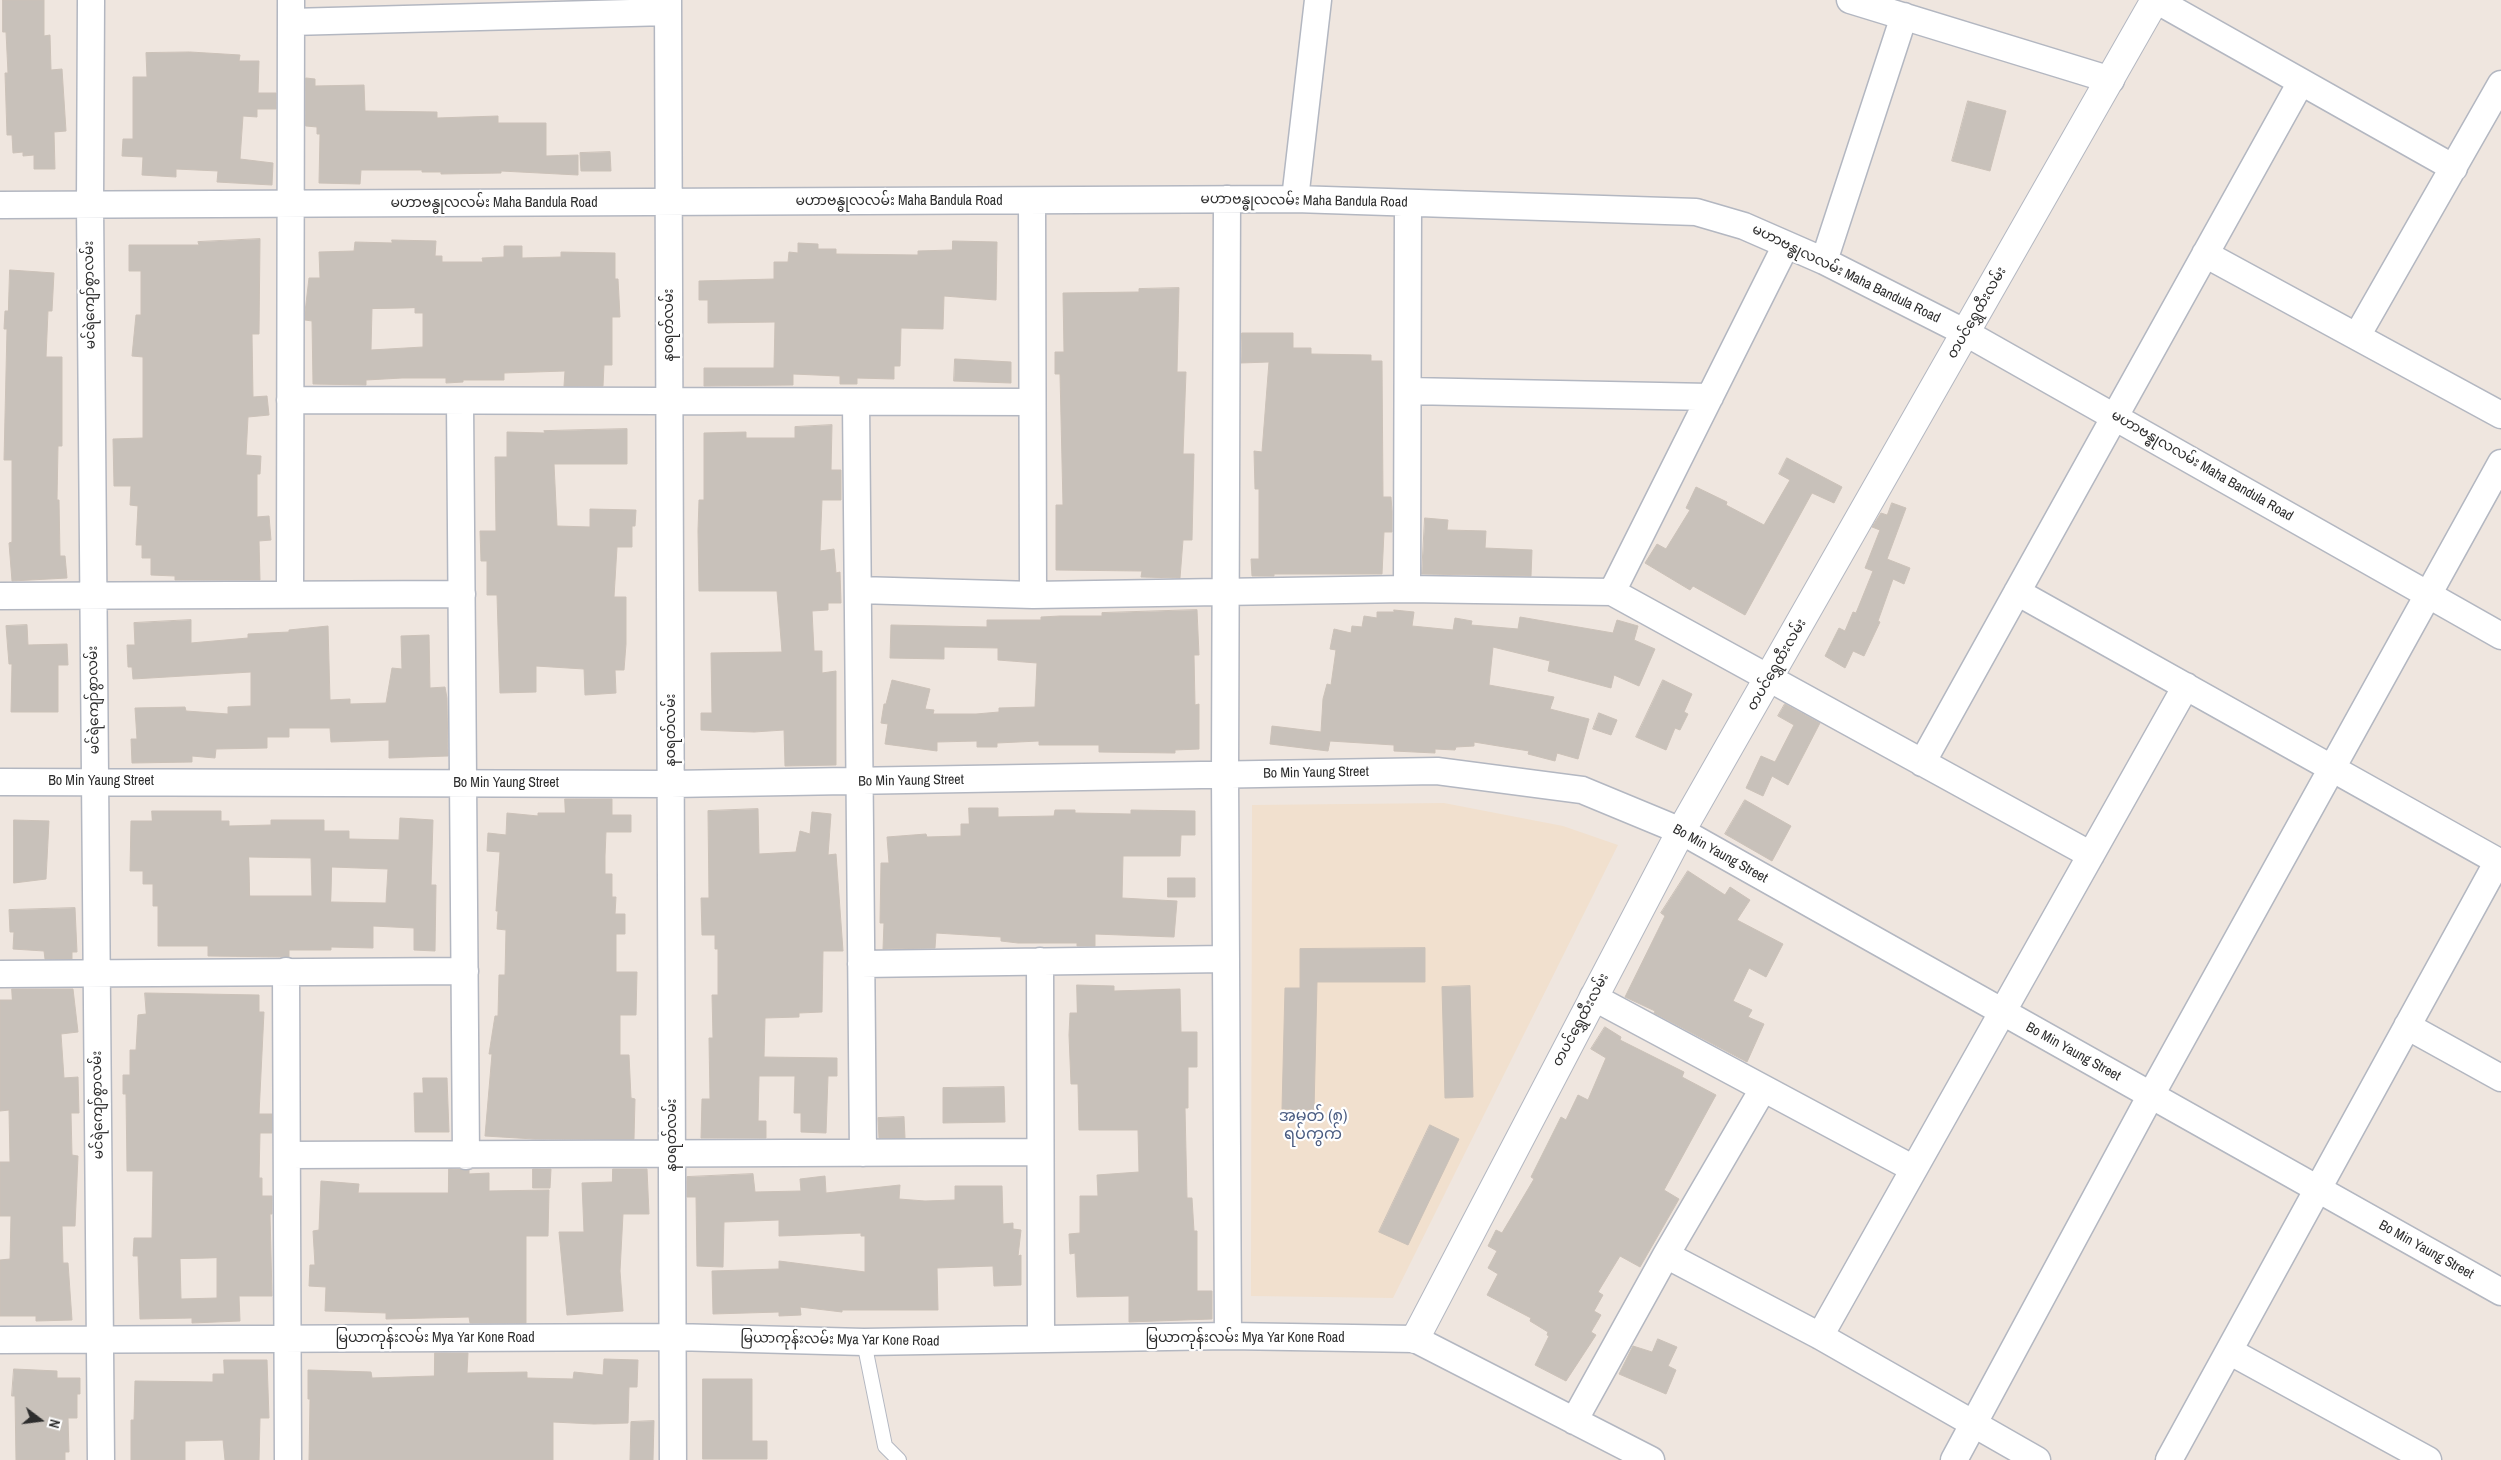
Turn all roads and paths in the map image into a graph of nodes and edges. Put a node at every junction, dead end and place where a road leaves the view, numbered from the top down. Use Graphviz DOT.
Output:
graph roads {
  1 [pos="91,0"];
  2 [pos="1318,0"];
  3 [pos="1850,0"];
  4 [pos="2156,0"];
  5 [pos="668,6"];
  6 [pos="465,9"];
  7 [pos="291,11"];
  8 [pos="1904,16"];
  9 [pos="2111,80"];
  10 [pos="2301,82"];
  11 [pos="2501,84"];
  12 [pos="2454,168"];
  13 [pos="1296,198"];
  14 [pos="1227,199"];
  15 [pos="1032,201"];
  16 [pos="669,202"];
  17 [pos="1408,202"];
  18 [pos="0,204"];
  19 [pos="290,204"];
  20 [pos="90,205"];
  21 [pos="1786,245"];
  22 [pos="2205,254"];
  23 [pos="1824,261"];
  24 [pos="1966,333"];
  25 [pos="2357,336"];
  26 [pos="1408,391"];
  27 [pos="1710,397"];
  28 [pos="290,400"];
  29 [pos="669,401"];
  30 [pos="460,402"];
  31 [pos="856,402"];
  32 [pos="1032,402"];
  33 [pos="2501,415"];
  34 [pos="2115,416"];
  35 [pos="2501,463"];
  36 [pos="1407,589"];
  37 [pos="858,590"];
  38 [pos="1227,592"];
  39 [pos="1612,592"];
  40 [pos="2017,592"];
  41 [pos="290,594"];
  42 [pos="462,594"];
  43 [pos="93,595"];
  44 [pos="1033,595"];
  45 [pos="0,596"];
  46 [pos="2428,596"];
  47 [pos="2501,636"];
  48 [pos="1770,678"];
  49 [pos="2186,686"];
  50 [pos="1922,763"];
  51 [pos="2332,768"];
  52 [pos="1225,774"];
  53 [pos="95,781"];
  54 [pos="0,782"];
  55 [pos="860,782"];
  56 [pos="463,783"];
  57 [pos="671,784"];
  58 [pos="1681,831"];
  59 [pos="2091,855"];
  60 [pos="2500,862"];
  61 [pos="1226,959"];
  62 [pos="1040,962"];
  63 [pos="861,964"];
  64 [pos="465,971"];
  65 [pos="286,972"];
  66 [pos="97,973"];
  67 [pos="0,974"];
  68 [pos="1593,997"];
  69 [pos="2002,1012"];
  70 [pos="2407,1026"];
  71 [pos="2501,1078"];
  72 [pos="1763,1089"];
  73 [pos="2151,1095"];
  74 [pos="1040,1152"];
  75 [pos="863,1153"];
  76 [pos="672,1154"];
  77 [pos="287,1155"];
  78 [pos="466,1156"];
  79 [pos="1914,1170"];
  80 [pos="2318,1189"];
  81 [pos="1666,1255"];
  82 [pos="2501,1292"];
  83 [pos="1228,1336"];
  84 [pos="1820,1336"];
  85 [pos="673,1337"];
  86 [pos="288,1338"];
  87 [pos="100,1339"];
  88 [pos="1041,1339"];
  89 [pos="1415,1339"];
  90 [pos="0,1340"];
  91 [pos="864,1342"];
  92 [pos="2229,1351"];
  93 [pos="1574,1421"];
  94 [pos="1973,1424"];
  95 [pos="2393,1452"];
  96 [pos="101,1460"];
  97 [pos="288,1460"];
  98 [pos="673,1460"];
  99 [pos="899,1460"];
  100 [pos="1651,1460"];
  101 [pos="1954,1460"];
  102 [pos="2037,1460"];
  103 [pos="2169,1460"];
  104 [pos="2428,1460"];
  1 -- 20 [label="street, မင်ရဲကျော်စွာလမ်း"];
  2 -- 13 [label="street"];
  3 -- 8 [label="street"];
  4 -- 9 [label="street, တပင်ရွှေထီးလမ်း"];
  4 -- 10 [label="street"];
  5 -- 6 [label="street"];
  5 -- 16 [label="street, နဝရတ်လမ်း"];
  6 -- 7 [label="street"];
  7 -- 19 [label="street"];
  8 -- 9 [label="street"];
  8 -- 23 [label="street"];
  9 -- 24 [label="street, တပင်ရွှေထီးလမ်း"];
  10 -- 12 [label="street"];
  10 -- 22 [label="street"];
  11 -- 12 [label="street"];
  12 -- 25 [label="street"];
  13 -- 14 [label="street, မဟာဗန္ဓုလလမ်း Maha Bandula Road"];
  13 -- 17 [label="street, မဟာဗန္ဓုလလမ်း Maha Bandula Road"];
  14 -- 15 [label="street, မဟာဗန္ဓုလလမ်း Maha Bandula Road"];
  14 -- 38 [label="street"];
  15 -- 16 [label="street, မဟာဗန္ဓုလလမ်း Maha Bandula Road"];
  15 -- 32 [label="street"];
  16 -- 19 [label="street, မဟာဗန္ဓုလလမ်း Maha Bandula Road"];
  16 -- 29 [label="street, နဝရတ်လမ်း"];
  17 -- 21 [label="street, မဟာဗန္ဓုလလမ်း Maha Bandula Road"];
  17 -- 26 [label="street"];
  18 -- 20 [label="street, မဟာဗန္ဓုလလမ်း Maha Bandula Road"];
  19 -- 20 [label="street, မဟာဗန္ဓုလလမ်း Maha Bandula Road"];
  19 -- 28 [label="street"];
  20 -- 43 [label="street, မင်ရဲကျော်စွာလမ်း"];
  21 -- 23 [label="street, မဟာဗန္ဓုလလမ်း Maha Bandula Road"];
  21 -- 27 [label="street"];
  22 -- 25 [label="street"];
  22 -- 34 [label="street"];
  23 -- 24 [label="street, မဟာဗန္ဓုလလမ်း Maha Bandula Road"];
  24 -- 34 [label="street, မဟာဗန္ဓုလလမ်း Maha Bandula Road"];
  24 -- 48 [label="street, တပင်ရွှေထီးလမ်း"];
  25 -- 33 [label="street"];
  26 -- 27 [label="street"];
  26 -- 36 [label="street"];
  27 -- 39 [label="street"];
  28 -- 30 [label="street"];
  28 -- 41 [label="street"];
  29 -- 30 [label="street"];
  29 -- 31 [label="street"];
  29 -- 57 [label="street, နဝရတ်လမ်း"];
  30 -- 42 [label="street"];
  31 -- 32 [label="street"];
  31 -- 37 [label="street"];
  32 -- 44 [label="street"];
  34 -- 40 [label="street"];
  34 -- 46 [label="street, မဟာဗန္ဓုလလမ်း Maha Bandula Road"];
  35 -- 46 [label="street"];
  36 -- 38 [label="street"];
  36 -- 39 [label="street"];
  37 -- 44 [label="street"];
  37 -- 55 [label="street"];
  38 -- 44 [label="street"];
  38 -- 52 [label="street"];
  39 -- 48 [label="street"];
  40 -- 49 [label="street"];
  40 -- 50 [label="street"];
  41 -- 42 [label="street"];
  41 -- 43 [label="street"];
  42 -- 56 [label="street"];
  43 -- 45 [label="street"];
  43 -- 53 [label="street, မင်ရဲကျော်စွာလမ်း"];
  46 -- 47 [label="street, မဟာဗန္ဓုလလမ်း Maha Bandula Road"];
  46 -- 51 [label="street"];
  48 -- 50 [label="street"];
  48 -- 58 [label="street, တပင်ရွှေထီးလမ်း"];
  49 -- 51 [label="street"];
  49 -- 59 [label="street"];
  50 -- 59 [label="street"];
  51 -- 60 [label="street"];
  51 -- 73 [label="street"];
  52 -- 55 [label="street, Bo Min Yaung Street"];
  52 -- 58 [label="street, Bo Min Yaung Street"];
  52 -- 61 [label="street"];
  53 -- 54 [label="street, Bo Min Yaung Street"];
  53 -- 56 [label="street, Bo Min Yaung Street"];
  53 -- 66 [label="street, မင်ရဲကျော်စွာလမ်း"];
  55 -- 57 [label="street, Bo Min Yaung Street"];
  55 -- 63 [label="street"];
  56 -- 57 [label="street, Bo Min Yaung Street"];
  56 -- 64 [label="street"];
  57 -- 76 [label="street, နဝရတ်လမ်း"];
  58 -- 68 [label="street, တပင်ရွှေထီးလမ်း"];
  58 -- 69 [label="street, Bo Min Yaung Street"];
  59 -- 69 [label="street"];
  60 -- 70 [label="street"];
  61 -- 62 [label="street"];
  61 -- 83 [label="street"];
  62 -- 63 [label="street"];
  62 -- 74 [label="street"];
  63 -- 75 [label="street"];
  64 -- 65 [label="street"];
  64 -- 78 [label="street"];
  65 -- 66 [label="street"];
  65 -- 77 [label="street"];
  66 -- 67 [label="street"];
  66 -- 87 [label="street, မင်ရဲကျော်စွာလမ်း"];
  68 -- 72 [label="street"];
  68 -- 89 [label="street, တပင်ရွှေထီးလမ်း"];
  69 -- 73 [label="street, Bo Min Yaung Street"];
  69 -- 79 [label="street"];
  70 -- 71 [label="street"];
  70 -- 80 [label="street"];
  72 -- 79 [label="street"];
  72 -- 81 [label="street"];
  73 -- 80 [label="street, Bo Min Yaung Street"];
  73 -- 94 [label="street"];
  74 -- 75 [label="street"];
  74 -- 88 [label="street"];
  75 -- 76 [label="street"];
  76 -- 78 [label="street"];
  76 -- 85 [label="street, နဝရတ်လမ်း"];
  77 -- 78 [label="street"];
  77 -- 86 [label="street"];
  79 -- 84 [label="street"];
  80 -- 82 [label="street, Bo Min Yaung Street"];
  80 -- 92 [label="street"];
  81 -- 84 [label="street"];
  81 -- 93 [label="street"];
  83 -- 88 [label="street, မြယာကုန်းလမ်း Mya Yar Kone Road"];
  83 -- 89 [label="street, မြယာကုန်းလမ်း Mya Yar Kone Road"];
  84 -- 94 [label="street"];
  85 -- 86 [label="street, မြယာကုန်းလမ်း Mya Yar Kone Road"];
  85 -- 91 [label="street, မြယာကုန်းလမ်း Mya Yar Kone Road"];
  85 -- 98 [label="street, နဝရတ်လမ်း"];
  86 -- 87 [label="street, မြယာကုန်းလမ်း Mya Yar Kone Road"];
  86 -- 97 [label="street"];
  87 -- 90 [label="street, မြယာကုန်းလမ်း Mya Yar Kone Road"];
  87 -- 96 [label="street, မင်ရဲကျော်စွာလမ်း"];
  88 -- 91 [label="street, မြယာကုန်းလမ်း Mya Yar Kone Road"];
  89 -- 93 [label="street, မြယာကုန်းလမ်း Mya Yar Kone Road"];
  91 -- 99 [label="lane"];
  92 -- 95 [label="street"];
  92 -- 103 [label="street"];
  93 -- 100 [label="street, မြယာကုန်းလမ်း Mya Yar Kone Road"];
  94 -- 101 [label="street"];
  94 -- 102 [label="street"];
  95 -- 104 [label="street"];
}
